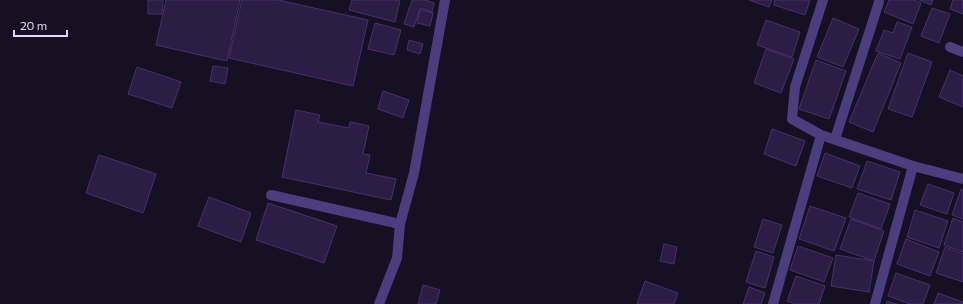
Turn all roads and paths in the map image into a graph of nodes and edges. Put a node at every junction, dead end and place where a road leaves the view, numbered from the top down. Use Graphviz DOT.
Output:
graph roads {
  1 [pos="445,0"];
  2 [pos="823,0"];
  3 [pos="879,2"];
  4 [pos="950,47"];
  5 [pos="963,52"];
  6 [pos="821,134"];
  7 [pos="835,139"];
  8 [pos="913,166"];
  9 [pos="963,179"];
  10 [pos="271,195"];
  11 [pos="400,224"];
  12 [pos="379,304"];
  13 [pos="772,304"];
  14 [pos="874,304"];
  1 -- 11 [label="street"];
  2 -- 6 [label="street"];
  3 -- 7 [label="street"];
  4 -- 5 [label="street"];
  6 -- 7 [label="street"];
  6 -- 13 [label="street"];
  7 -- 8 [label="street"];
  8 -- 9 [label="street"];
  8 -- 14 [label="street"];
  10 -- 11 [label="street"];
  11 -- 12 [label="street"];
}
